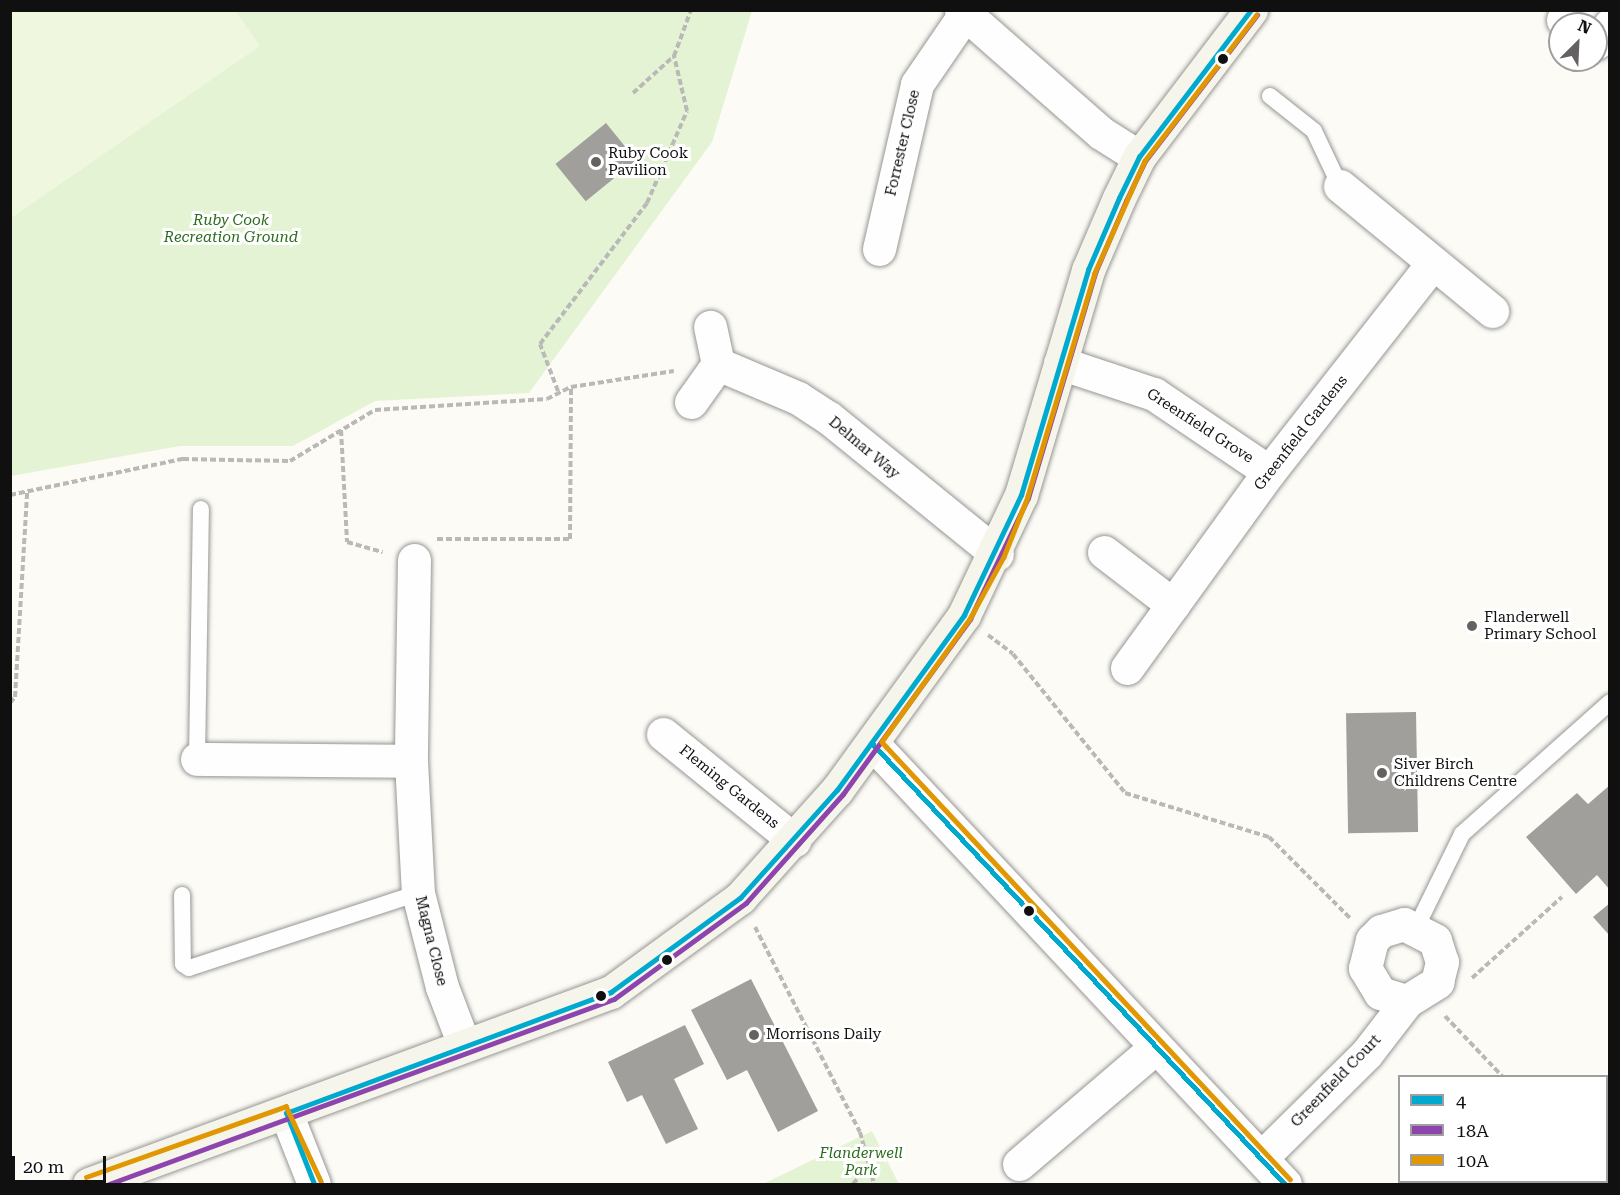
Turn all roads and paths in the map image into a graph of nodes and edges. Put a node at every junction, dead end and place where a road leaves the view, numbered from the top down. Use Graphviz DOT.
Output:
graph roads {
  1 [pos="691,10"];
  2 [pos="1251,10"];
  3 [pos="963,12"];
  4 [pos="674,56"];
  5 [pos="633,93"];
  6 [pos="1270,96"];
  7 [pos="1139,157"];
  8 [pos="1340,186"];
  9 [pos="879,249"];
  10 [pos="1432,264"];
  11 [pos="1492,311"];
  12 [pos="710,327"];
  13 [pos="1060,363"];
  14 [pos="718,364"];
  15 [pos="571,387"];
  16 [pos="558,391"];
  17 [pos="691,402"];
  18 [pos="341,430"];
  19 [pos="1269,472"];
  20 [pos="27,492"];
  21 [pos="10,495"];
  22 [pos="201,509"];
  23 [pos="1104,552"];
  24 [pos="997,554"];
  25 [pos="414,560"];
  26 [pos="1173,605"];
  27 [pos="964,615"];
  28 [pos="1127,668"];
  29 [pos="1610,702"];
  30 [pos="10,703"];
  31 [pos="663,734"];
  32 [pos="872,743"];
  33 [pos="196,759"];
  34 [pos="411,761"];
  35 [pos="794,840"];
  36 [pos="418,893"];
  37 [pos="182,895"];
  38 [pos="1562,897"];
  39 [pos="740,898"];
  40 [pos="1417,926"];
  41 [pos="1372,940"];
  42 [pos="1424,990"];
  43 [pos="464,1045"];
  44 [pos="1156,1047"];
  45 [pos="1500,1075"];
  46 [pos="286,1113"];
  47 [pos="1261,1158"];
  48 [pos="1019,1164"];
  49 [pos="869,1165"];
  50 [pos="89,1185"];
  51 [pos="314,1185"];
  52 [pos="853,1185"];
  53 [pos="874,1185"];
  54 [pos="1285,1185"];
  1 -- 4 [label="path"];
  2 -- 7 [label="street"];
  3 -- 7 [label="street, Forrester Close"];
  3 -- 9 [label="street, Forrester Close"];
  4 -- 5 [label="path"];
  4 -- 16 [label="path"];
  6 -- 8 [label="lane"];
  7 -- 13 [label="street"];
  8 -- 10 [label="street"];
  10 -- 11 [label="street"];
  10 -- 19 [label="street, Greenfield Gardens"];
  12 -- 14 [label="street"];
  13 -- 19 [label="street, Greenfield Grove"];
  13 -- 24 [label="street"];
  14 -- 15 [label="path"];
  14 -- 17 [label="street"];
  14 -- 24 [label="street, Delmar Way"];
  15 -- 16 [label="path"];
  15 -- 25 [label="path"];
  16 -- 18 [label="path"];
  18 -- 20 [label="path"];
  18 -- 25 [label="path"];
  19 -- 26 [label="street, Greenfield Gardens"];
  20 -- 21 [label="path"];
  20 -- 30 [label="path"];
  22 -- 33 [label="lane"];
  23 -- 26 [label="street"];
  24 -- 27 [label="street"];
  25 -- 34 [label="street, Magna Close"];
  26 -- 28 [label="street, Greenfield Gardens"];
  27 -- 32 [label="street"];
  27 -- 41 [label="path"];
  29 -- 40 [label="lane"];
  31 -- 35 [label="street, Fleming Gardens"];
  32 -- 35 [label="street"];
  32 -- 44 [label="street"];
  33 -- 34 [label="street"];
  34 -- 36 [label="street, Magna Close"];
  35 -- 39 [label="street"];
  36 -- 37 [label="lane"];
  36 -- 43 [label="street, Magna Close"];
  38 -- 42 [label="path"];
  39 -- 43 [label="street"];
  39 -- 49 [label="path"];
  40 -- 41 [label="street"];
  40 -- 42 [label="street"];
  41 -- 42 [label="street"];
  42 -- 45 [label="path"];
  42 -- 47 [label="street, Greenfield Court"];
  43 -- 46 [label="street"];
  44 -- 47 [label="street"];
  44 -- 48 [label="street"];
  46 -- 50 [label="street"];
  46 -- 51 [label="street"];
  47 -- 54 [label="street"];
  49 -- 52 [label="path"];
  49 -- 53 [label="path"];
}
